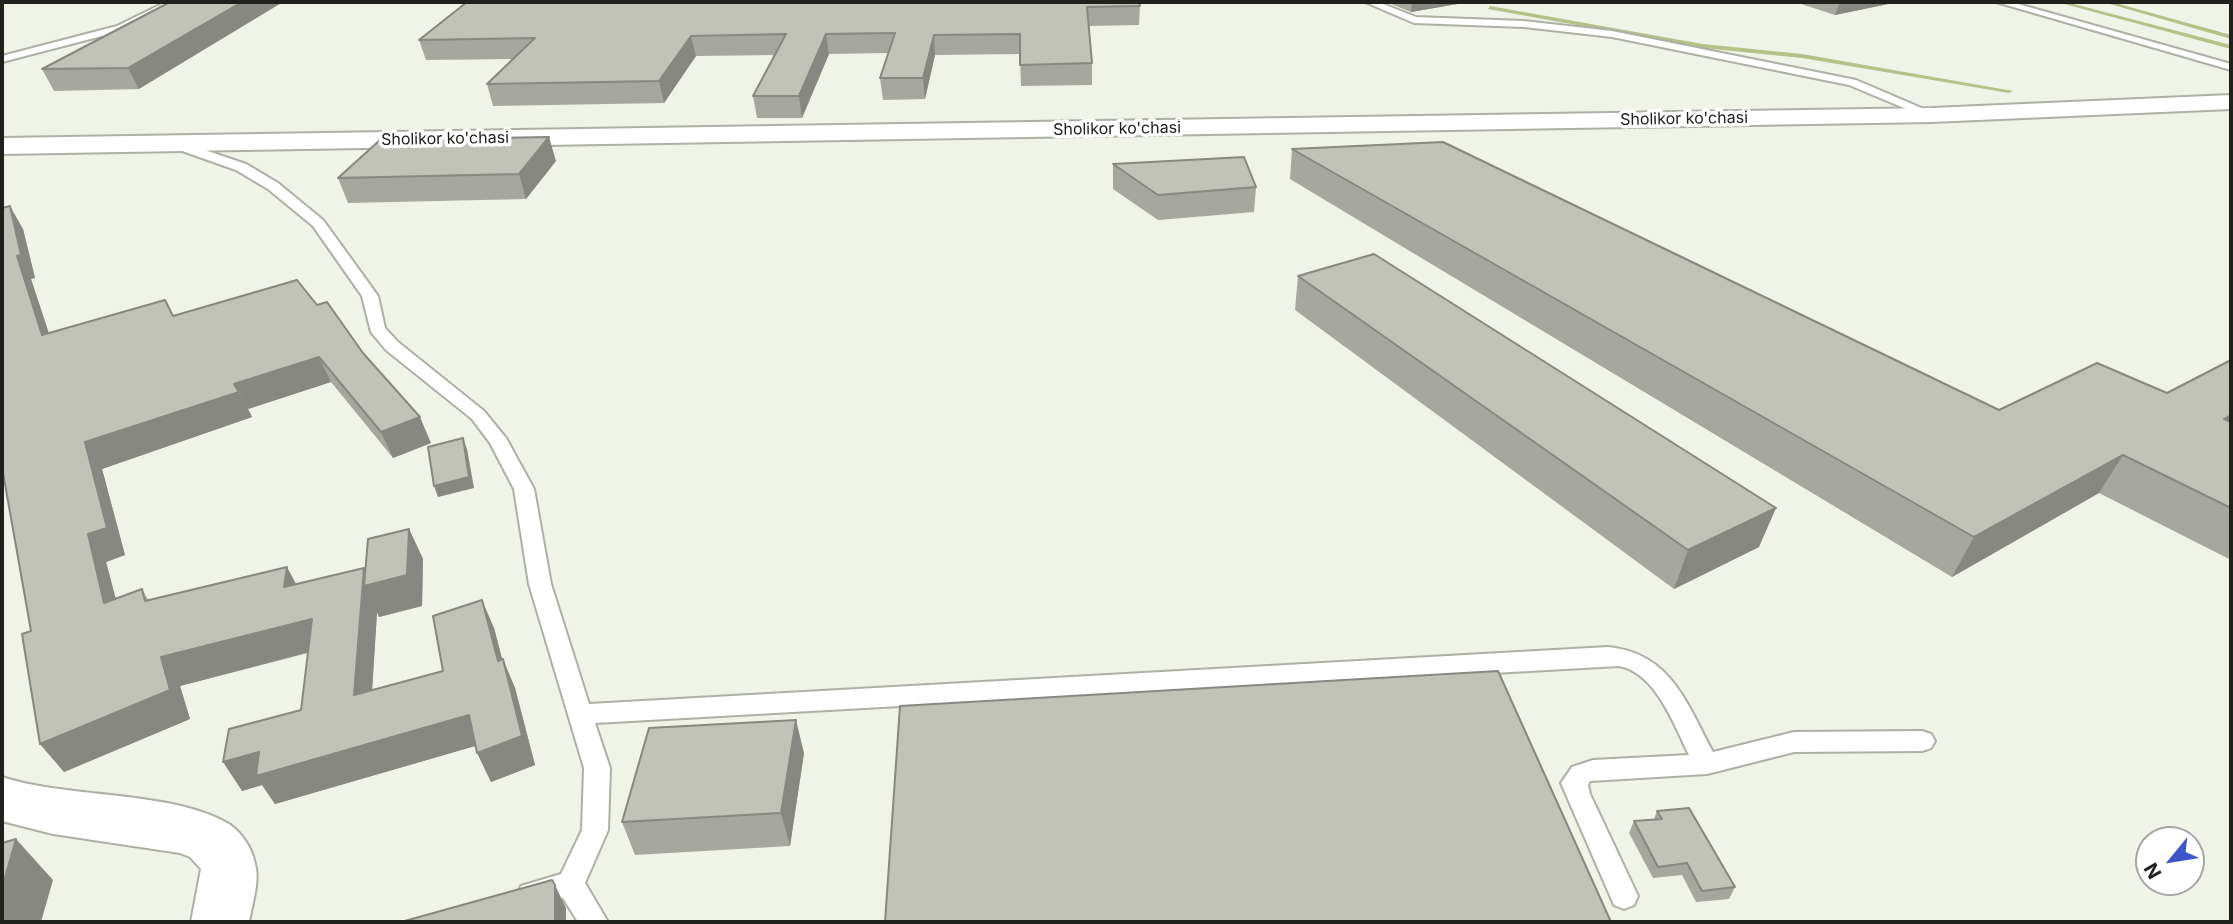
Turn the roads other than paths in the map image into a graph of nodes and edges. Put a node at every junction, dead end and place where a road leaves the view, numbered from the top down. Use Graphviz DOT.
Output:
graph roads {
  1 [pos="173,2"];
  2 [pos="1370,2"];
  3 [pos="2001,2"];
  4 [pos="2,59"];
  5 [pos="2231,67"];
  6 [pos="2231,102"];
  7 [pos="1932,115"];
  8 [pos="172,143"];
  9 [pos="2,146"];
  10 [pos="580,714"];
  11 [pos="1922,741"];
  12 [pos="1707,764"];
  13 [pos="2,799"];
  14 [pos="570,884"];
  15 [pos="1624,896"];
  16 [pos="506,903"];
  17 [pos="220,922"];
  18 [pos="594,922"];
  1 -- 4 [label="lane"];
  2 -- 7 [label="lane"];
  3 -- 5 [label="lane"];
  6 -- 7 [label="street, Sholikor ko'chasi"];
  7 -- 8 [label="street, Sholikor ko'chasi"];
  8 -- 9 [label="street, Sholikor ko'chasi"];
  8 -- 10 [label="lane"];
  10 -- 12 [label="lane"];
  10 -- 14 [label="lane"];
  11 -- 12 [label="lane"];
  12 -- 15 [label="lane"];
  13 -- 17 [label="street"];
  14 -- 16 [label="lane"];
  14 -- 18 [label="lane"];
}
